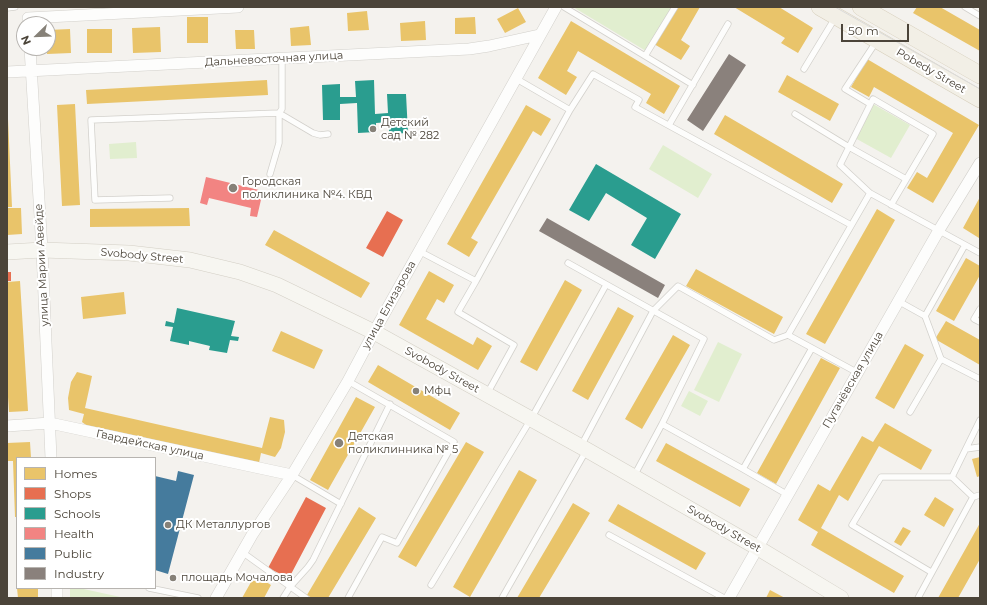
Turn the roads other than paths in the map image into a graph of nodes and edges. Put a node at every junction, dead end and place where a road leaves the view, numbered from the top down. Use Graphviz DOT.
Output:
graph roads {
  1 [pos="15,7"];
  2 [pos="238,7"];
  3 [pos="556,7"];
  4 [pos="564,7"];
  5 [pos="675,7"];
  6 [pos="820,7"];
  7 [pos="861,7"];
  8 [pos="965,7"];
  9 [pos="7,8"];
  10 [pos="28,16"];
  11 [pos="836,16"];
  12 [pos="980,16"];
  13 [pos="728,24"];
  14 [pos="539,35"];
  15 [pos="877,40"];
  16 [pos="30,56"];
  17 [pos="645,56"];
  18 [pos="282,58"];
  19 [pos="804,69"];
  20 [pos="31,71"];
  21 [pos="7,72"];
  22 [pos="980,75"];
  23 [pos="515,78"];
  24 [pos="693,85"];
  25 [pos="980,99"];
  26 [pos="870,104"];
  27 [pos="570,110"];
  28 [pos="279,112"];
  29 [pos="795,114"];
  30 [pos="670,125"];
  31 [pos="328,134"];
  32 [pos="849,147"];
  33 [pos="978,170"];
  34 [pos="270,174"];
  35 [pos="906,179"];
  36 [pos="870,193"];
  37 [pos="170,198"];
  38 [pos="891,205"];
  39 [pos="851,225"];
  40 [pos="939,230"];
  41 [pos="965,245"];
  42 [pos="42,250"];
  43 [pos="419,251"];
  44 [pos="7,252"];
  45 [pos="980,253"];
  46 [pos="568,263"];
  47 [pos="476,281"];
  48 [pos="606,285"];
  49 [pos="898,301"];
  50 [pos="980,309"];
  51 [pos="653,311"];
  52 [pos="925,316"];
  53 [pos="980,322"];
  54 [pos="374,332"];
  55 [pos="788,335"];
  56 [pos="812,348"];
  57 [pos="941,359"];
  58 [pos="858,373"];
  59 [pos="980,379"];
  60 [pos="348,381"];
  61 [pos="487,395"];
  62 [pos="390,404"];
  63 [pos="910,412"];
  64 [pos="531,419"];
  65 [pos="980,420"];
  66 [pos="50,423"];
  67 [pos="662,424"];
  68 [pos="7,426"];
  69 [pos="980,447"];
  70 [pos="584,449"];
  71 [pos="966,449"];
  72 [pos="51,457"];
  73 [pos="743,469"];
  74 [pos="292,475"];
  75 [pos="633,477"];
  76 [pos="952,477"];
  77 [pos="788,495"];
  78 [pos="980,495"];
  79 [pos="973,497"];
  80 [pos="340,504"];
  81 [pos="609,535"];
  82 [pos="758,548"];
  83 [pos="242,551"];
  84 [pos="931,572"];
  85 [pos="432,585"];
  86 [pos="290,587"];
  87 [pos="154,589"];
  88 [pos="198,598"];
  89 [pos="216,598"];
  90 [pos="283,598"];
  91 [pos="306,598"];
  92 [pos="348,598"];
  93 [pos="502,598"];
  94 [pos="724,598"];
  95 [pos="729,598"];
  96 [pos="841,598"];
  97 [pos="918,598"];
  1 -- 9 [label="lane"];
  2 -- 10 [label="street"];
  3 -- 14 [label="street, улица Елизарова"];
  4 -- 17 [label="lane"];
  5 -- 17 [label="lane"];
  6 -- 11 [label="main road, Pobedy Street"];
  7 -- 22 [label="main road, Pobedy Street"];
  8 -- 12 [label="lane"];
  11 -- 15 [label="main road, Pobedy Street"];
  11 -- 19 [label="lane"];
  13 -- 24 [label="lane"];
  14 -- 18 [label="street, Дальневосточная улица"];
  14 -- 23 [label="street, улица Елизарова"];
  15 -- 25 [label="main road, Pobedy Street"];
  15 -- 26 [label="lane"];
  16 -- 20 [label="street, улица Марии Авейде"];
  17 -- 24 [label="lane"];
  18 -- 20 [label="street, Дальневосточная улица"];
  18 -- 28 [label="lane"];
  20 -- 21 [label="street, Дальневосточная улица"];
  20 -- 42 [label="street, улица Марии Авейде"];
  23 -- 27 [label="lane"];
  23 -- 43 [label="street, улица Елизарова"];
  24 -- 30 [label="lane"];
  26 -- 32 [label="lane"];
  26 -- 35 [label="lane"];
  27 -- 30 [label="lane"];
  27 -- 47 [label="lane"];
  28 -- 31 [label="lane"];
  28 -- 34 [label="lane"];
  28 -- 37 [label="lane"];
  29 -- 32 [label="lane"];
  30 -- 39 [label="lane"];
  32 -- 35 [label="lane"];
  32 -- 36 [label="lane"];
  33 -- 40 [label="street, Пугачёвская улица"];
  35 -- 38 [label="lane"];
  36 -- 38 [label="lane"];
  36 -- 39 [label="lane"];
  38 -- 40 [label="lane"];
  39 -- 55 [label="lane"];
  40 -- 41 [label="lane"];
  40 -- 49 [label="street, Пугачёвская улица"];
  41 -- 45 [label="lane"];
  41 -- 52 [label="lane"];
  42 -- 44 [label="street, Svobody Street"];
  42 -- 54 [label="street, Svobody Street"];
  42 -- 66 [label="street, улица Марии Авейде"];
  43 -- 47 [label="lane"];
  43 -- 54 [label="street, улица Елизарова"];
  46 -- 48 [label="lane"];
  47 -- 61 [label="lane"];
  48 -- 51 [label="lane"];
  48 -- 64 [label="lane"];
  49 -- 52 [label="lane"];
  49 -- 58 [label="street, Пугачёвская улица"];
  50 -- 53 [label="lane"];
  51 -- 55 [label="lane"];
  51 -- 67 [label="lane"];
  51 -- 70 [label="lane"];
  52 -- 57 [label="lane"];
  54 -- 60 [label="street, улица Елизарова"];
  54 -- 61 [label="street, Svobody Street"];
  55 -- 56 [label="lane"];
  56 -- 58 [label="lane"];
  56 -- 73 [label="lane"];
  57 -- 59 [label="lane"];
  57 -- 63 [label="lane"];
  58 -- 77 [label="street, Пугачёвская улица"];
  60 -- 62 [label="lane"];
  60 -- 74 [label="street, улица Елизарова"];
  61 -- 64 [label="street, Svobody Street"];
  62 -- 80 [label="lane"];
  62 -- 92 [label="lane"];
  64 -- 70 [label="street, Svobody Street"];
  64 -- 85 [label="lane"];
  65 -- 71 [label="lane"];
  66 -- 68 [label="street, Гвардейская улица"];
  66 -- 72 [label="street, улица Марии Авейде"];
  66 -- 74 [label="street, Гвардейская улица"];
  67 -- 73 [label="lane"];
  67 -- 75 [label="lane"];
  69 -- 71 [label="lane"];
  70 -- 75 [label="street, Svobody Street"];
  70 -- 93 [label="lane"];
  71 -- 76 [label="lane"];
  73 -- 77 [label="lane"];
  74 -- 80 [label="lane"];
  74 -- 83 [label="street, улица Елизарова"];
  75 -- 82 [label="street, Svobody Street"];
  76 -- 79 [label="lane"];
  76 -- 84 [label="lane"];
  77 -- 82 [label="street, Пугачёвская улица"];
  78 -- 79 [label="lane"];
  79 -- 84 [label="lane"];
  80 -- 86 [label="lane"];
  81 -- 94 [label="lane"];
  82 -- 95 [label="street, Пугачёвская улица"];
  82 -- 96 [label="street, Svobody Street"];
  83 -- 86 [label="lane"];
  83 -- 89 [label="street, улица Елизарова"];
  84 -- 97 [label="lane"];
  86 -- 90 [label="lane"];
  86 -- 91 [label="lane"];
  87 -- 88 [label="lane"];
}
